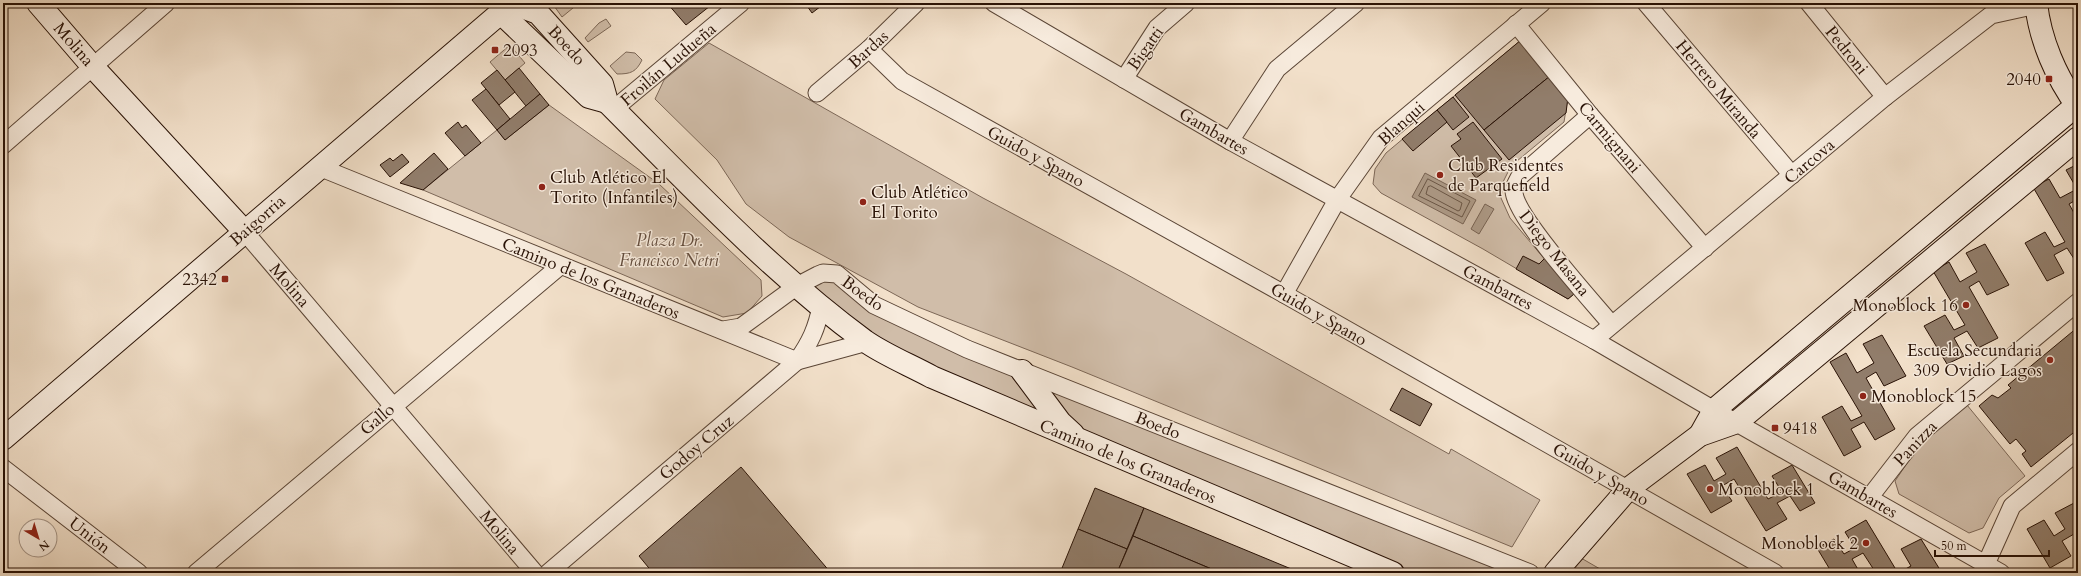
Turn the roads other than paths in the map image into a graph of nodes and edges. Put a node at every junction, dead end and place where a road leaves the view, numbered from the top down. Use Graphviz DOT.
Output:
graph roads {
  1 [pos="38,3"];
  2 [pos="166,3"];
  3 [pos="741,3"];
  4 [pos="916,3"];
  5 [pos="1186,3"];
  6 [pos="1356,3"];
  7 [pos="1542,3"];
  8 [pos="1646,3"];
  9 [pos="1810,3"];
  10 [pos="2036,4"];
  11 [pos="1003,5"];
  12 [pos="509,6"];
  13 [pos="1516,24"];
  14 [pos="869,49"];
  15 [pos="93,67"];
  16 [pos="1124,79"];
  17 [pos="817,93"];
  18 [pos="1886,96"];
  19 [pos="2078,105"];
  20 [pos="610,106"];
  21 [pos="1590,115"];
  22 [pos="2078,138"];
  23 [pos="1230,141"];
  24 [pos="3,145"];
  25 [pos="319,166"];
  26 [pos="1792,175"];
  27 [pos="1337,200"];
  28 [pos="244,231"];
  29 [pos="1705,248"];
  30 [pos="560,266"];
  31 [pos="797,286"];
  32 [pos="1284,294"];
  33 [pos="2078,302"];
  34 [pos="821,306"];
  35 [pos="1611,324"];
  36 [pos="723,330"];
  37 [pos="1594,340"];
  38 [pos="867,342"];
  39 [pos="797,361"];
  40 [pos="1022,371"];
  41 [pos="393,406"];
  42 [pos="1714,410"];
  43 [pos="1737,422"];
  44 [pos="1700,435"];
  45 [pos="3,439"];
  46 [pos="1079,440"];
  47 [pos="2077,454"];
  48 [pos="3,468"];
  49 [pos="1628,489"];
  50 [pos="1869,498"];
  51 [pos="1986,564"];
  52 [pos="140,573"];
  53 [pos="196,573"];
  54 [pos="535,573"];
  55 [pos="548,573"];
  56 [pos="1394,573"];
  57 [pos="1530,573"];
  58 [pos="1555,573"];
  59 [pos="1775,573"];
  60 [pos="2002,573"];
  1 -- 15 [label="street, Molina"];
  2 -- 15 [label="street"];
  3 -- 20 [label="street, Froilán Ludueña"];
  4 -- 14 [label="street, Bardas"];
  5 -- 16 [label="street, Bigatti"];
  6 -- 23 [label="street"];
  7 -- 13 [label="street, Blanqui"];
  8 -- 26 [label="street, Herrero Miranda"];
  9 -- 18 [label="street, Pedroni"];
  10 -- 18 [label="street, Carcova"];
  10 -- 19 [label="street"];
  11 -- 16 [label="street, Gambartes"];
  12 -- 20 [label="street, Boedo"];
  12 -- 25 [label="street, Baigorria"];
  13 -- 21 [label="street, Carmignani"];
  13 -- 27 [label="street, Blanqui"];
  14 -- 17 [label="street, Bardas"];
  14 -- 32 [label="street, Guido y Spano"];
  15 -- 24 [label="street"];
  15 -- 28 [label="street, Molina"];
  16 -- 23 [label="street, Gambartes"];
  18 -- 26 [label="street, Carcova"];
  19 -- 42 [label="street"];
  20 -- 31 [label="street, Boedo"];
  21 -- 29 [label="street, Carmignani"];
  21 -- 35 [label="street, Diego Masana"];
  22 -- 43 [label="street"];
  23 -- 27 [label="street, Gambartes"];
  25 -- 28 [label="street, Baigorria"];
  25 -- 30 [label="street, Camino de los Granaderos"];
  26 -- 29 [label="street, Carcova"];
  27 -- 32 [label="street, Blanqui"];
  27 -- 37 [label="street, Gambartes"];
  28 -- 41 [label="street, Molina"];
  28 -- 45 [label="street, Baigorria"];
  29 -- 35 [label="street, Carcova"];
  30 -- 36 [label="street, Camino de los Granaderos"];
  30 -- 41 [label="street, Gallo"];
  31 -- 34 [label="street, Boedo"];
  31 -- 36 [label="street, Boedo"];
  31 -- 40 [label="street, Boedo"];
  32 -- 49 [label="street, Guido y Spano"];
  33 -- 50 [label="street, Panizza"];
  34 -- 38 [label="street, Camino de los Granaderos"];
  34 -- 39 [label="street, Godoy Cruz"];
  35 -- 37 [label="street, Carcova"];
  36 -- 39 [label="street, Camino de los Granaderos"];
  37 -- 42 [label="street, Gambartes"];
  38 -- 39 [label="street"];
  38 -- 46 [label="street, Camino de los Granaderos"];
  39 -- 55 [label="street, Godoy Cruz"];
  40 -- 46 [label="street"];
  40 -- 57 [label="street, Boedo"];
  41 -- 53 [label="street, Gallo"];
  41 -- 54 [label="street, Molina"];
  42 -- 43 [label="street, Gambartes"];
  42 -- 44 [label="street"];
  43 -- 44 [label="street"];
  43 -- 50 [label="street, Gambartes"];
  44 -- 49 [label="street"];
  46 -- 56 [label="street, Camino de los Granaderos"];
  47 -- 51 [label="street"];
  48 -- 52 [label="street, Unión"];
  49 -- 58 [label="street"];
  49 -- 59 [label="street, Guido y Spano"];
  50 -- 51 [label="street, Gambartes"];
  51 -- 60 [label="street, Gambartes"];
}
